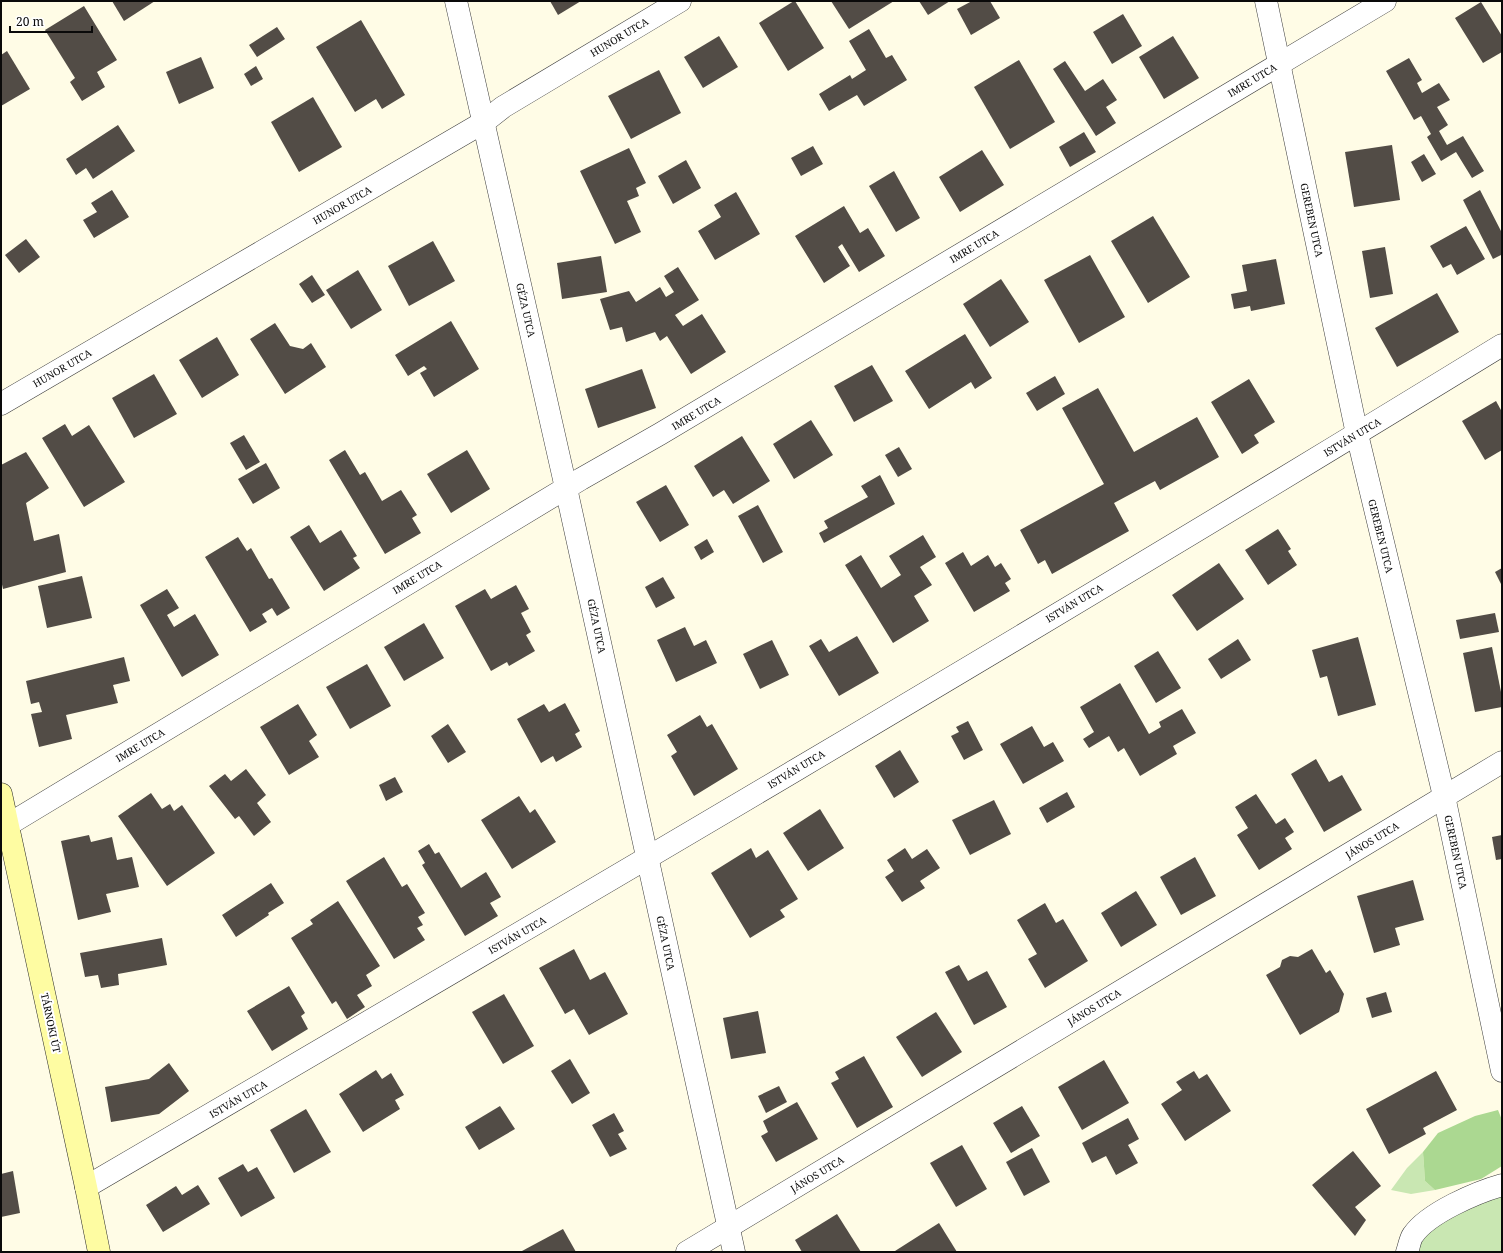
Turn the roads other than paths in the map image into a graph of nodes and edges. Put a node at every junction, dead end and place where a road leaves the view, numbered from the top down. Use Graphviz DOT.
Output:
graph roads {
  1 [pos="456,1"];
  2 [pos="680,1"];
  3 [pos="1266,1"];
  4 [pos="1385,1"];
  5 [pos="1280,64"];
  6 [pos="484,122"];
  7 [pos="1502,346"];
  8 [pos="1,404"];
  9 [pos="1357,434"];
  10 [pos="566,488"];
  11 [pos="1502,762"];
  12 [pos="1,794"];
  13 [pos="1444,796"];
  14 [pos="4,827"];
  15 [pos="648,858"];
  16 [pos="1502,1071"];
  17 [pos="1502,1185"];
  18 [pos="86,1187"];
  19 [pos="729,1228"];
  20 [pos="98,1252"];
  21 [pos="687,1252"];
  22 [pos="734,1252"];
  23 [pos="1407,1252"];
  1 -- 6 [label="street, GÉZA UTCA"];
  2 -- 6 [label="street, HUNOR UTCA"];
  3 -- 5 [label="street, GEREBEN UTCA"];
  4 -- 5 [label="street, IMRE UTCA"];
  5 -- 9 [label="street, GEREBEN UTCA"];
  5 -- 10 [label="street, IMRE UTCA"];
  6 -- 8 [label="street, HUNOR UTCA"];
  6 -- 10 [label="street, GÉZA UTCA"];
  7 -- 9 [label="street, ISTVÁN UTCA"];
  9 -- 13 [label="street, GEREBEN UTCA"];
  9 -- 15 [label="street, ISTVÁN UTCA"];
  10 -- 14 [label="street, IMRE UTCA"];
  10 -- 15 [label="street, GÉZA UTCA"];
  11 -- 13 [label="street, JÁNOS UTCA"];
  12 -- 14 [label="street, TÁRNOKI ÚT"];
  13 -- 16 [label="street, GEREBEN UTCA"];
  13 -- 19 [label="street, JÁNOS UTCA"];
  14 -- 18 [label="street, TÁRNOKI ÚT"];
  15 -- 18 [label="street, ISTVÁN UTCA"];
  15 -- 19 [label="street, GÉZA UTCA"];
  17 -- 23 [label="street"];
  18 -- 20 [label="street, TÁRNOKI ÚT"];
  19 -- 21 [label="street, JÁNOS UTCA"];
  19 -- 22 [label="street, GÉZA UTCA"];
}
